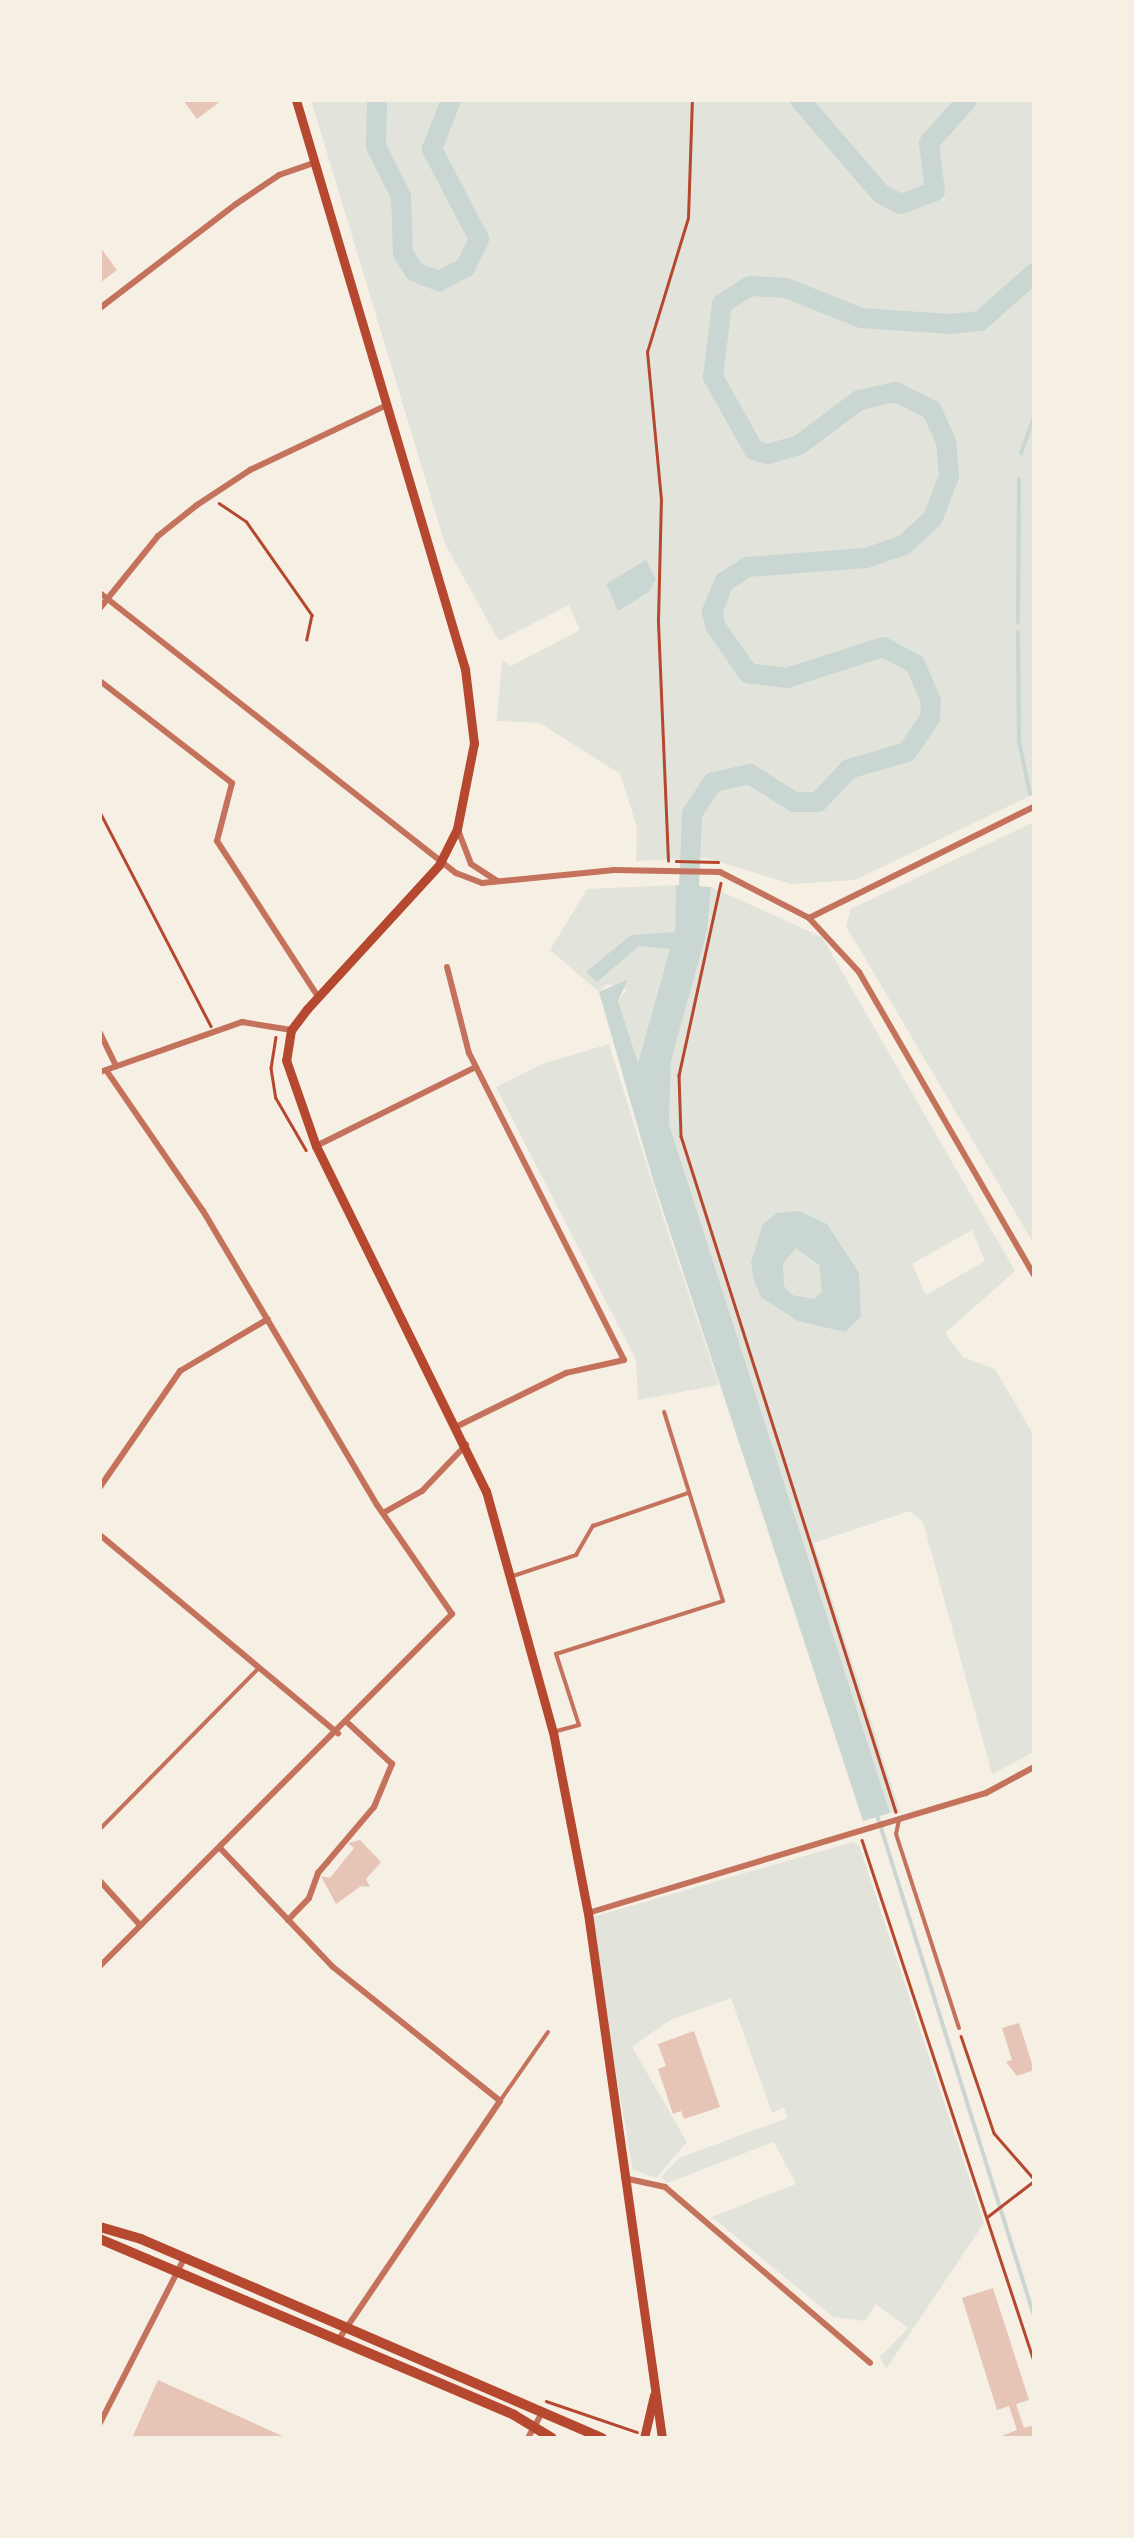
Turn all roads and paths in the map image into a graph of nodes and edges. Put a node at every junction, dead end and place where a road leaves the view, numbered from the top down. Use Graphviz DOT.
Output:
graph roads {
  1 [pos="296,100"];
  2 [pos="692,100"];
  3 [pos="314,163"];
  4 [pos="100,308"];
  5 [pos="385,406"];
  6 [pos="210,497"];
  7 [pos="100,593"];
  8 [pos="108,599"];
  9 [pos="100,608"];
  10 [pos="307,639"];
  11 [pos="100,681"];
  12 [pos="1034,807"];
  13 [pos="100,812"];
  14 [pos="457,829"];
  15 [pos="708,861"];
  16 [pos="671,864"];
  17 [pos="439,865"];
  18 [pos="498,882"];
  19 [pos="722,895"];
  20 [pos="809,918"];
  21 [pos="447,967"];
  22 [pos="318,995"];
  23 [pos="291,1030"];
  24 [pos="214,1031"];
  25 [pos="100,1034"];
  26 [pos="116,1066"];
  27 [pos="476,1066"];
  28 [pos="103,1071"];
  29 [pos="316,1146"];
  30 [pos="1034,1275"];
  31 [pos="268,1319"];
  32 [pos="664,1412"];
  33 [pos="458,1426"];
  34 [pos="466,1445"];
  35 [pos="100,1487"];
  36 [pos="688,1493"];
  37 [pos="384,1513"];
  38 [pos="100,1535"];
  39 [pos="510,1578"];
  40 [pos="260,1668"];
  41 [pos="348,1723"];
  42 [pos="553,1732"];
  43 [pos="338,1733"];
  44 [pos="1034,1767"];
  45 [pos="896,1821"];
  46 [pos="100,1829"];
  47 [pos="859,1832"];
  48 [pos="220,1848"];
  49 [pos="100,1881"];
  50 [pos="588,1914"];
  51 [pos="288,1920"];
  52 [pos="138,1924"];
  53 [pos="100,1966"];
  54 [pos="958,2028"];
  55 [pos="548,2032"];
  56 [pos="500,2101"];
  57 [pos="623,2177"];
  58 [pos="1034,2180"];
  59 [pos="987,2217"];
  60 [pos="100,2227"];
  61 [pos="100,2239"];
  62 [pos="182,2264"];
  63 [pos="346,2330"];
  64 [pos="337,2340"];
  65 [pos="1034,2360"];
  66 [pos="870,2362"];
  67 [pos="655,2392"];
  68 [pos="540,2399"];
  69 [pos="542,2413"];
  70 [pos="100,2423"];
  71 [pos="535,2426"];
  72 [pos="630,2430"];
  73 [pos="528,2438"];
  74 [pos="552,2438"];
  75 [pos="602,2438"];
  76 [pos="644,2438"];
  77 [pos="662,2438"];
  1 -- 3 [label="main road"];
  2 -- 16 [label="path"];
  3 -- 4 [label="street"];
  3 -- 5 [label="main road"];
  5 -- 6 [label="street"];
  5 -- 14 [label="main road"];
  6 -- 8 [label="street"];
  6 -- 10 [label="path"];
  7 -- 8 [label="street"];
  8 -- 9 [label="street"];
  8 -- 17 [label="street"];
  11 -- 22 [label="street"];
  12 -- 20 [label="street"];
  13 -- 24 [label="path"];
  14 -- 17 [label="main road"];
  14 -- 18 [label="street"];
  15 -- 16 [label="path"];
  16 -- 18 [label="street"];
  16 -- 20 [label="street"];
  17 -- 18 [label="street"];
  17 -- 22 [label="main road"];
  19 -- 45 [label="path"];
  20 -- 30 [label="street"];
  21 -- 27 [label="street"];
  22 -- 23 [label="main road"];
  23 -- 24 [label="street"];
  23 -- 29 [label="main road"];
  24 -- 26 [label="street"];
  25 -- 26 [label="street"];
  26 -- 28 [label="street"];
  27 -- 29 [label="street"];
  27 -- 33 [label="street"];
  28 -- 31 [label="street"];
  29 -- 33 [label="main road"];
  31 -- 35 [label="street"];
  31 -- 37 [label="street"];
  32 -- 36 [label="lane"];
  33 -- 34 [label="main road"];
  34 -- 37 [label="street"];
  34 -- 39 [label="main road"];
  36 -- 39 [label="lane"];
  36 -- 42 [label="lane"];
  37 -- 41 [label="street"];
  38 -- 40 [label="street"];
  39 -- 42 [label="main road"];
  40 -- 43 [label="street"];
  40 -- 46 [label="lane"];
  41 -- 43 [label="street"];
  41 -- 51 [label="street"];
  42 -- 50 [label="main road"];
  43 -- 48 [label="street"];
  44 -- 45 [label="street"];
  45 -- 47 [label="street"];
  45 -- 54 [label="lane"];
  47 -- 50 [label="street"];
  47 -- 59 [label="path"];
  48 -- 51 [label="street"];
  48 -- 52 [label="street"];
  49 -- 52 [label="street"];
  50 -- 57 [label="main road"];
  51 -- 56 [label="street"];
  52 -- 53 [label="street"];
  54 -- 58 [label="path"];
  55 -- 56 [label="lane"];
  56 -- 63 [label="street"];
  57 -- 66 [label="street"];
  57 -- 67 [label="main road"];
  58 -- 59 [label="path"];
  59 -- 65 [label="path"];
  60 -- 62 [label="main road"];
  61 -- 62 [label="main road"];
  62 -- 63 [label="main road"];
  62 -- 64 [label="main road"];
  62 -- 70 [label="street"];
  63 -- 64 [label="street"];
  63 -- 69 [label="main road"];
  64 -- 71 [label="main road"];
  67 -- 76 [label="main road"];
  67 -- 77 [label="main road"];
  68 -- 72 [label="path"];
  69 -- 71 [label="street"];
  69 -- 75 [label="main road"];
  71 -- 73 [label="street"];
  71 -- 74 [label="main road"];
}
